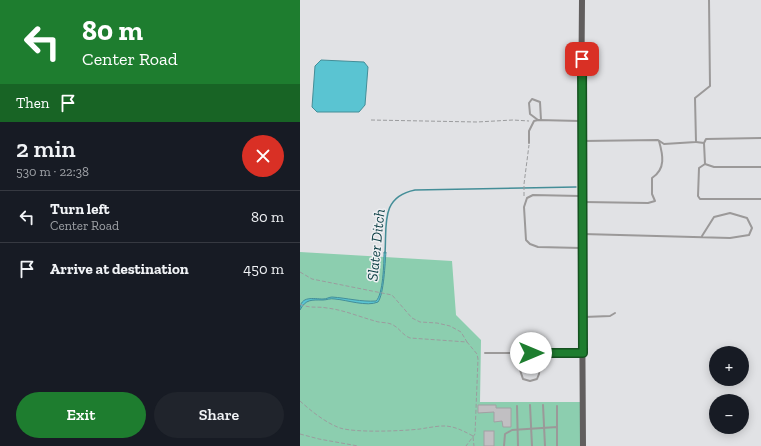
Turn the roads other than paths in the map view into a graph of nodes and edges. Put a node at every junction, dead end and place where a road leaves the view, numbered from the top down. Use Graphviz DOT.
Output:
graph roads {
  1 [pos="582,0"];
  2 [pos="709,0"];
  3 [pos="540,120"];
  4 [pos="581,122"];
  5 [pos="761,138"];
  6 [pos="658,140"];
  7 [pos="581,141"];
  8 [pos="696,142"];
  9 [pos="529,143"];
  10 [pos="704,144"];
  11 [pos="705,164"];
  12 [pos="761,167"];
  13 [pos="582,199"];
  14 [pos="761,199"];
  15 [pos="582,234"];
  16 [pos="702,236"];
  17 [pos="582,248"];
  18 [pos="615,313"];
  19 [pos="582,317"];
  20 [pos="485,353"];
  21 [pos="521,353"];
  22 [pos="541,353"];
  23 [pos="583,353"];
  24 [pos="517,406"];
  25 [pos="530,406"];
  26 [pos="543,406"];
  27 [pos="556,406"];
  28 [pos="544,427"];
  29 [pos="557,427"];
  30 [pos="530,428"];
  31 [pos="517,429"];
  32 [pos="504,446"];
  33 [pos="518,446"];
  34 [pos="532,446"];
  35 [pos="545,446"];
  36 [pos="557,446"];
  37 [pos="584,446"];
  1 -- 4 [label="main road"];
  2 -- 8 [label="lane"];
  3 -- 3 [label="lane"];
  3 -- 4 [label="lane"];
  3 -- 9 [label="lane"];
  4 -- 7 [label="main road"];
  5 -- 10 [label="lane"];
  6 -- 7 [label="lane"];
  6 -- 8 [label="lane"];
  6 -- 13 [label="lane"];
  7 -- 13 [label="main road"];
  8 -- 10 [label="lane"];
  10 -- 11 [label="lane"];
  11 -- 12 [label="lane"];
  11 -- 14 [label="lane"];
  13 -- 15 [label="main road"];
  13 -- 17 [label="lane"];
  15 -- 16 [label="lane"];
  15 -- 17 [label="main road"];
  16 -- 16 [label="lane"];
  17 -- 19 [label="main road"];
  18 -- 19 [label="lane"];
  19 -- 23 [label="main road"];
  20 -- 21 [label="lane"];
  21 -- 22 [label="lane"];
  21 -- 22 [label="lane"];
  22 -- 23 [label="lane"];
  23 -- 37 [label="main road"];
  24 -- 31 [label="lane"];
  25 -- 30 [label="lane"];
  26 -- 28 [label="lane"];
  27 -- 29 [label="lane"];
  28 -- 29 [label="lane"];
  28 -- 30 [label="lane"];
  28 -- 35 [label="lane"];
  29 -- 36 [label="lane"];
  30 -- 31 [label="lane"];
  30 -- 34 [label="lane"];
  31 -- 32 [label="lane"];
  31 -- 33 [label="lane"];
}
